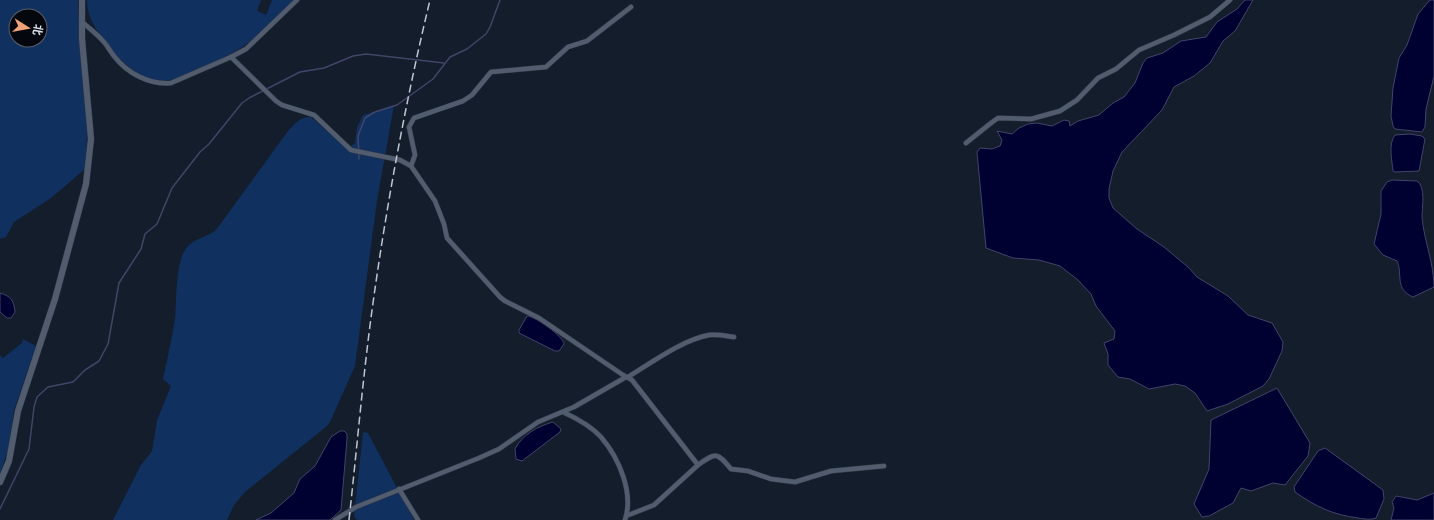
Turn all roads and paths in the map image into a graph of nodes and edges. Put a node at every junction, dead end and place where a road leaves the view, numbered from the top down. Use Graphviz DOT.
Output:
graph roads {
  1 [pos="82,0"];
  2 [pos="297,0"];
  3 [pos="1230,0"];
  4 [pos="631,7"];
  5 [pos="82,22"];
  6 [pos="231,57"];
  7 [pos="966,143"];
  8 [pos="412,166"];
  9 [pos="734,337"];
  10 [pos="627,377"];
  11 [pos="563,412"];
  12 [pos="698,465"];
  13 [pos="884,466"];
  14 [pos="0,482"];
  15 [pos="399,489"];
  16 [pos="625,518"];
  17 [pos="335,520"];
  18 [pos="418,520"];
  1 -- 5 [label="street"];
  2 -- 6 [label="street"];
  3 -- 7 [label="street"];
  4 -- 8 [label="street"];
  5 -- 6 [label="street"];
  5 -- 14 [label="street"];
  6 -- 8 [label="street"];
  8 -- 10 [label="street"];
  9 -- 10 [label="street"];
  10 -- 11 [label="street"];
  10 -- 12 [label="street"];
  11 -- 15 [label="street"];
  11 -- 16 [label="street"];
  12 -- 13 [label="street"];
  12 -- 16 [label="street"];
  15 -- 17 [label="street"];
  15 -- 18 [label="street"];
}
